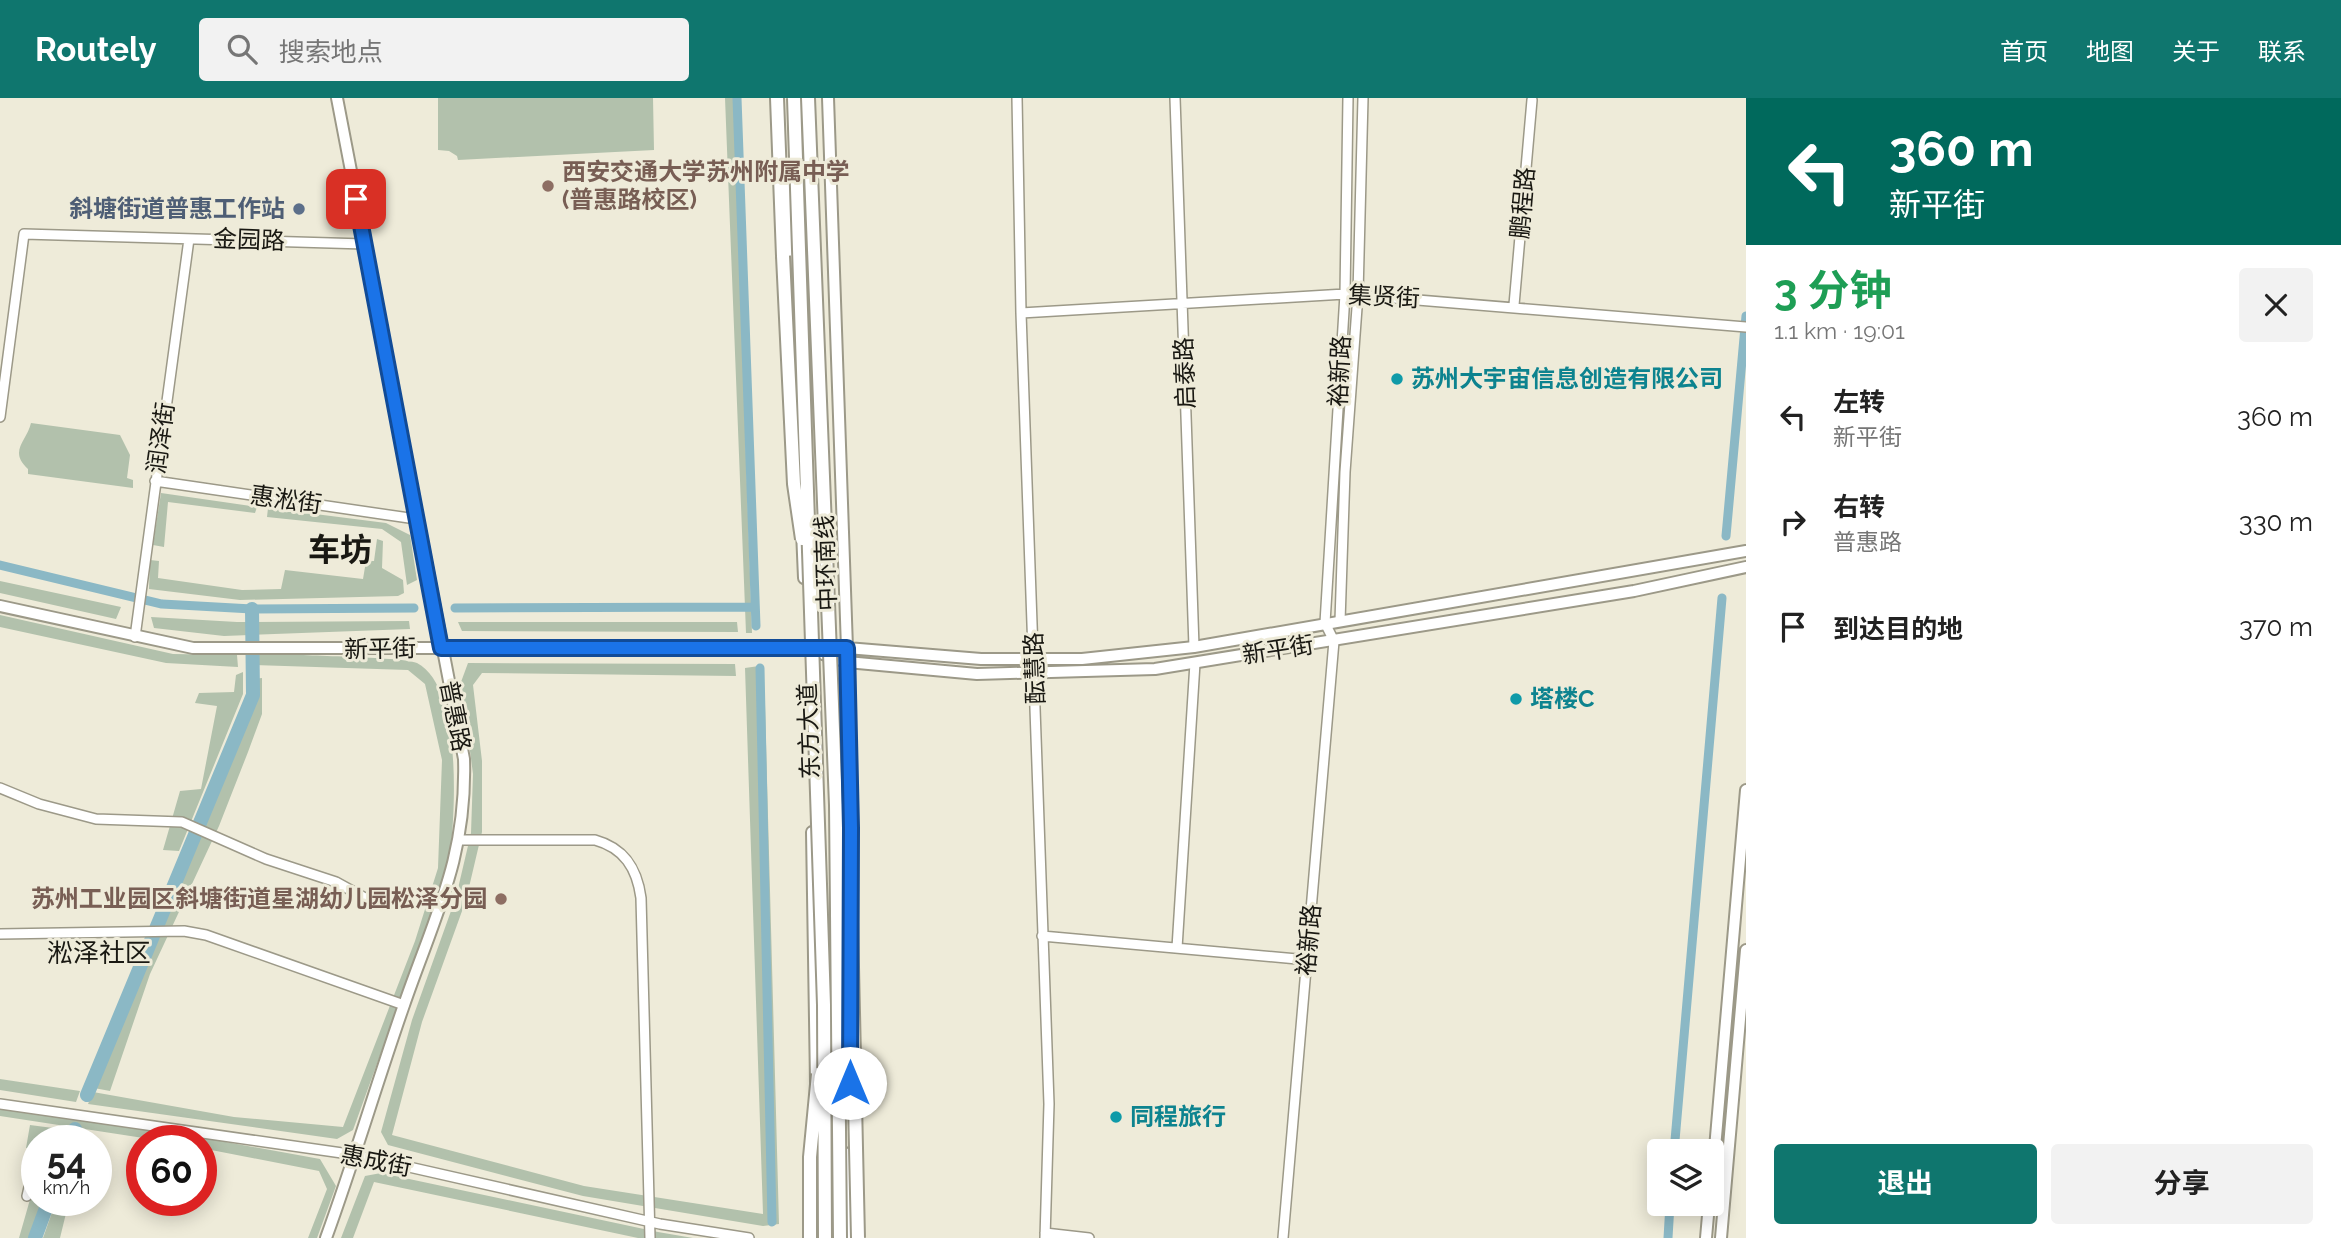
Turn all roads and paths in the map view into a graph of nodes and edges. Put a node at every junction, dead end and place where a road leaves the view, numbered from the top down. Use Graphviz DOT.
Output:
graph roads {
  1 [pos="337,98"];
  2 [pos="780,98"];
  3 [pos="794,98"];
  4 [pos="808,98"];
  5 [pos="828,98"];
  6 [pos="1017,98"];
  7 [pos="1175,98"];
  8 [pos="1348,98"];
  9 [pos="1363,98"];
  10 [pos="1532,100"];
  11 [pos="189,239"];
  12 [pos="365,244"];
  13 [pos="1345,294"];
  14 [pos="1358,294"];
  15 [pos="1183,303"];
  16 [pos="1514,306"];
  17 [pos="1021,313"];
  18 [pos="1746,327"];
  19 [pos="0,417"];
  20 [pos="155,481"];
  21 [pos="416,519"];
  22 [pos="1746,551"];
  23 [pos="1746,567"];
  24 [pos="810,597"];
  25 [pos="0,606"];
  26 [pos="1340,621"];
  27 [pos="1325,623"];
  28 [pos="135,637"];
  29 [pos="1334,641"];
  30 [pos="1194,647"];
  31 [pos="441,648"];
  32 [pos="847,648"];
  33 [pos="807,649"];
  34 [pos="1035,660"];
  35 [pos="847,662"];
  36 [pos="1195,663"];
  37 [pos="1035,674"];
  38 [pos="0,788"];
  39 [pos="1746,790"];
  40 [pos="12,794"];
  41 [pos="0,798"];
  42 [pos="836,805"];
  43 [pos="461,839"];
  44 [pos="365,898"];
  45 [pos="0,934"];
  46 [pos="1042,936"];
  47 [pos="1177,948"];
  48 [pos="1746,950"];
  49 [pos="1308,960"];
  50 [pos="404,1005"];
  51 [pos="824,1005"];
  52 [pos="0,1104"];
  53 [pos="1716,1139"];
  54 [pos="356,1156"];
  55 [pos="1708,1216"];
  56 [pos="651,1222"];
  57 [pos="1045,1235"];
  58 [pos="326,1238"];
  59 [pos="650,1238"];
  60 [pos="749,1238"];
  61 [pos="810,1238"];
  62 [pos="816,1238"];
  63 [pos="825,1238"];
  64 [pos="840,1238"];
  65 [pos="850,1238"];
  66 [pos="858,1238"];
  67 [pos="1089,1238"];
  68 [pos="1283,1238"];
  69 [pos="1706,1238"];
  70 [pos="1721,1238"];
  1 -- 12 [label="main road, 普惠路"];
  2 -- 24 [label="highway, bridge"];
  2 -- 33 [label="main road, 东方大道"];
  3 -- 24 [label="highway, 中环南线, bridge"];
  4 -- 42 [label="highway, 中环南线, bridge"];
  5 -- 32 [label="main road, 东方大道"];
  6 -- 17 [label="street, 酝慧路"];
  7 -- 15 [label="street, 启泰路"];
  8 -- 13 [label="street, 裕新路"];
  9 -- 14 [label="street, 裕新路"];
  10 -- 16 [label="street, 鹏程路"];
  11 -- 12 [label="street, 金园路"];
  11 -- 19 [label="street, 金园路"];
  11 -- 20 [label="street, 润泽街"];
  12 -- 21 [label="main road, 普惠路"];
  13 -- 14 [label="street, 集贤街"];
  13 -- 15 [label="street, 集贤街"];
  13 -- 27 [label="street, 裕新路"];
  14 -- 16 [label="street, 集贤街"];
  14 -- 26 [label="street, 裕新路"];
  15 -- 17 [label="street, 集贤街"];
  15 -- 30 [label="street, 启泰路"];
  16 -- 18 [label="street, 集贤街"];
  17 -- 34 [label="street, 酝慧路"];
  20 -- 21 [label="street, 惠淞街"];
  20 -- 28 [label="street, 润泽街"];
  21 -- 31 [label="main road, 普惠路"];
  22 -- 26 [label="main road, 新平街"];
  23 -- 29 [label="main road, 新平街"];
  24 -- 51 [label="highway, 中环南线, bridge"];
  25 -- 28 [label="main road, 新平街"];
  26 -- 27 [label="main road, 新平街"];
  26 -- 29 [label="main road, 裕新路"];
  27 -- 29 [label="street"];
  27 -- 30 [label="main road, 新平街"];
  28 -- 31 [label="main road, 新平街"];
  29 -- 36 [label="main road, 新平街"];
  29 -- 49 [label="street, 裕新路"];
  30 -- 34 [label="main road, 新平街"];
  31 -- 33 [label="main road, 新平街"];
  31 -- 43 [label="main road, 普惠路"];
  32 -- 33 [label="main road, 新平街"];
  32 -- 34 [label="main road, 新平街"];
  32 -- 35 [label="main road, 东方大道"];
  33 -- 35 [label="main road, 新平街"];
  33 -- 62 [label="main road, 东方大道"];
  34 -- 37 [label="street, 酝慧路"];
  35 -- 37 [label="main road, 新平街"];
  35 -- 65 [label="main road, 东方大道"];
  36 -- 37 [label="main road, 新平街"];
  36 -- 47 [label="street"];
  37 -- 46 [label="street, 酝慧路"];
  38 -- 40 [label="street"];
  39 -- 53 [label="main road"];
  40 -- 41 [label="street"];
  40 -- 44 [label="street"];
  42 -- 64 [label="highway, 中环南线, bridge"];
  42 -- 66 [label="highway, bridge"];
  43 -- 50 [label="main road, 普惠路"];
  43 -- 56 [label="street"];
  45 -- 50 [label="street"];
  46 -- 47 [label="street"];
  46 -- 57 [label="street, 酝慧路"];
  47 -- 49 [label="street"];
  48 -- 70 [label="main road"];
  49 -- 68 [label="street, 裕新路"];
  50 -- 54 [label="main road, 普惠路"];
  51 -- 61 [label="highway, bridge"];
  51 -- 63 [label="highway, 中环南线, bridge"];
  52 -- 54 [label="street, 惠成街"];
  54 -- 56 [label="street, 惠成街"];
  54 -- 58 [label="main road, 普惠路"];
  55 -- 69 [label="main road"];
  56 -- 59 [label="street"];
  56 -- 60 [label="street, 惠成街"];
  57 -- 67 [label="street"];
}
